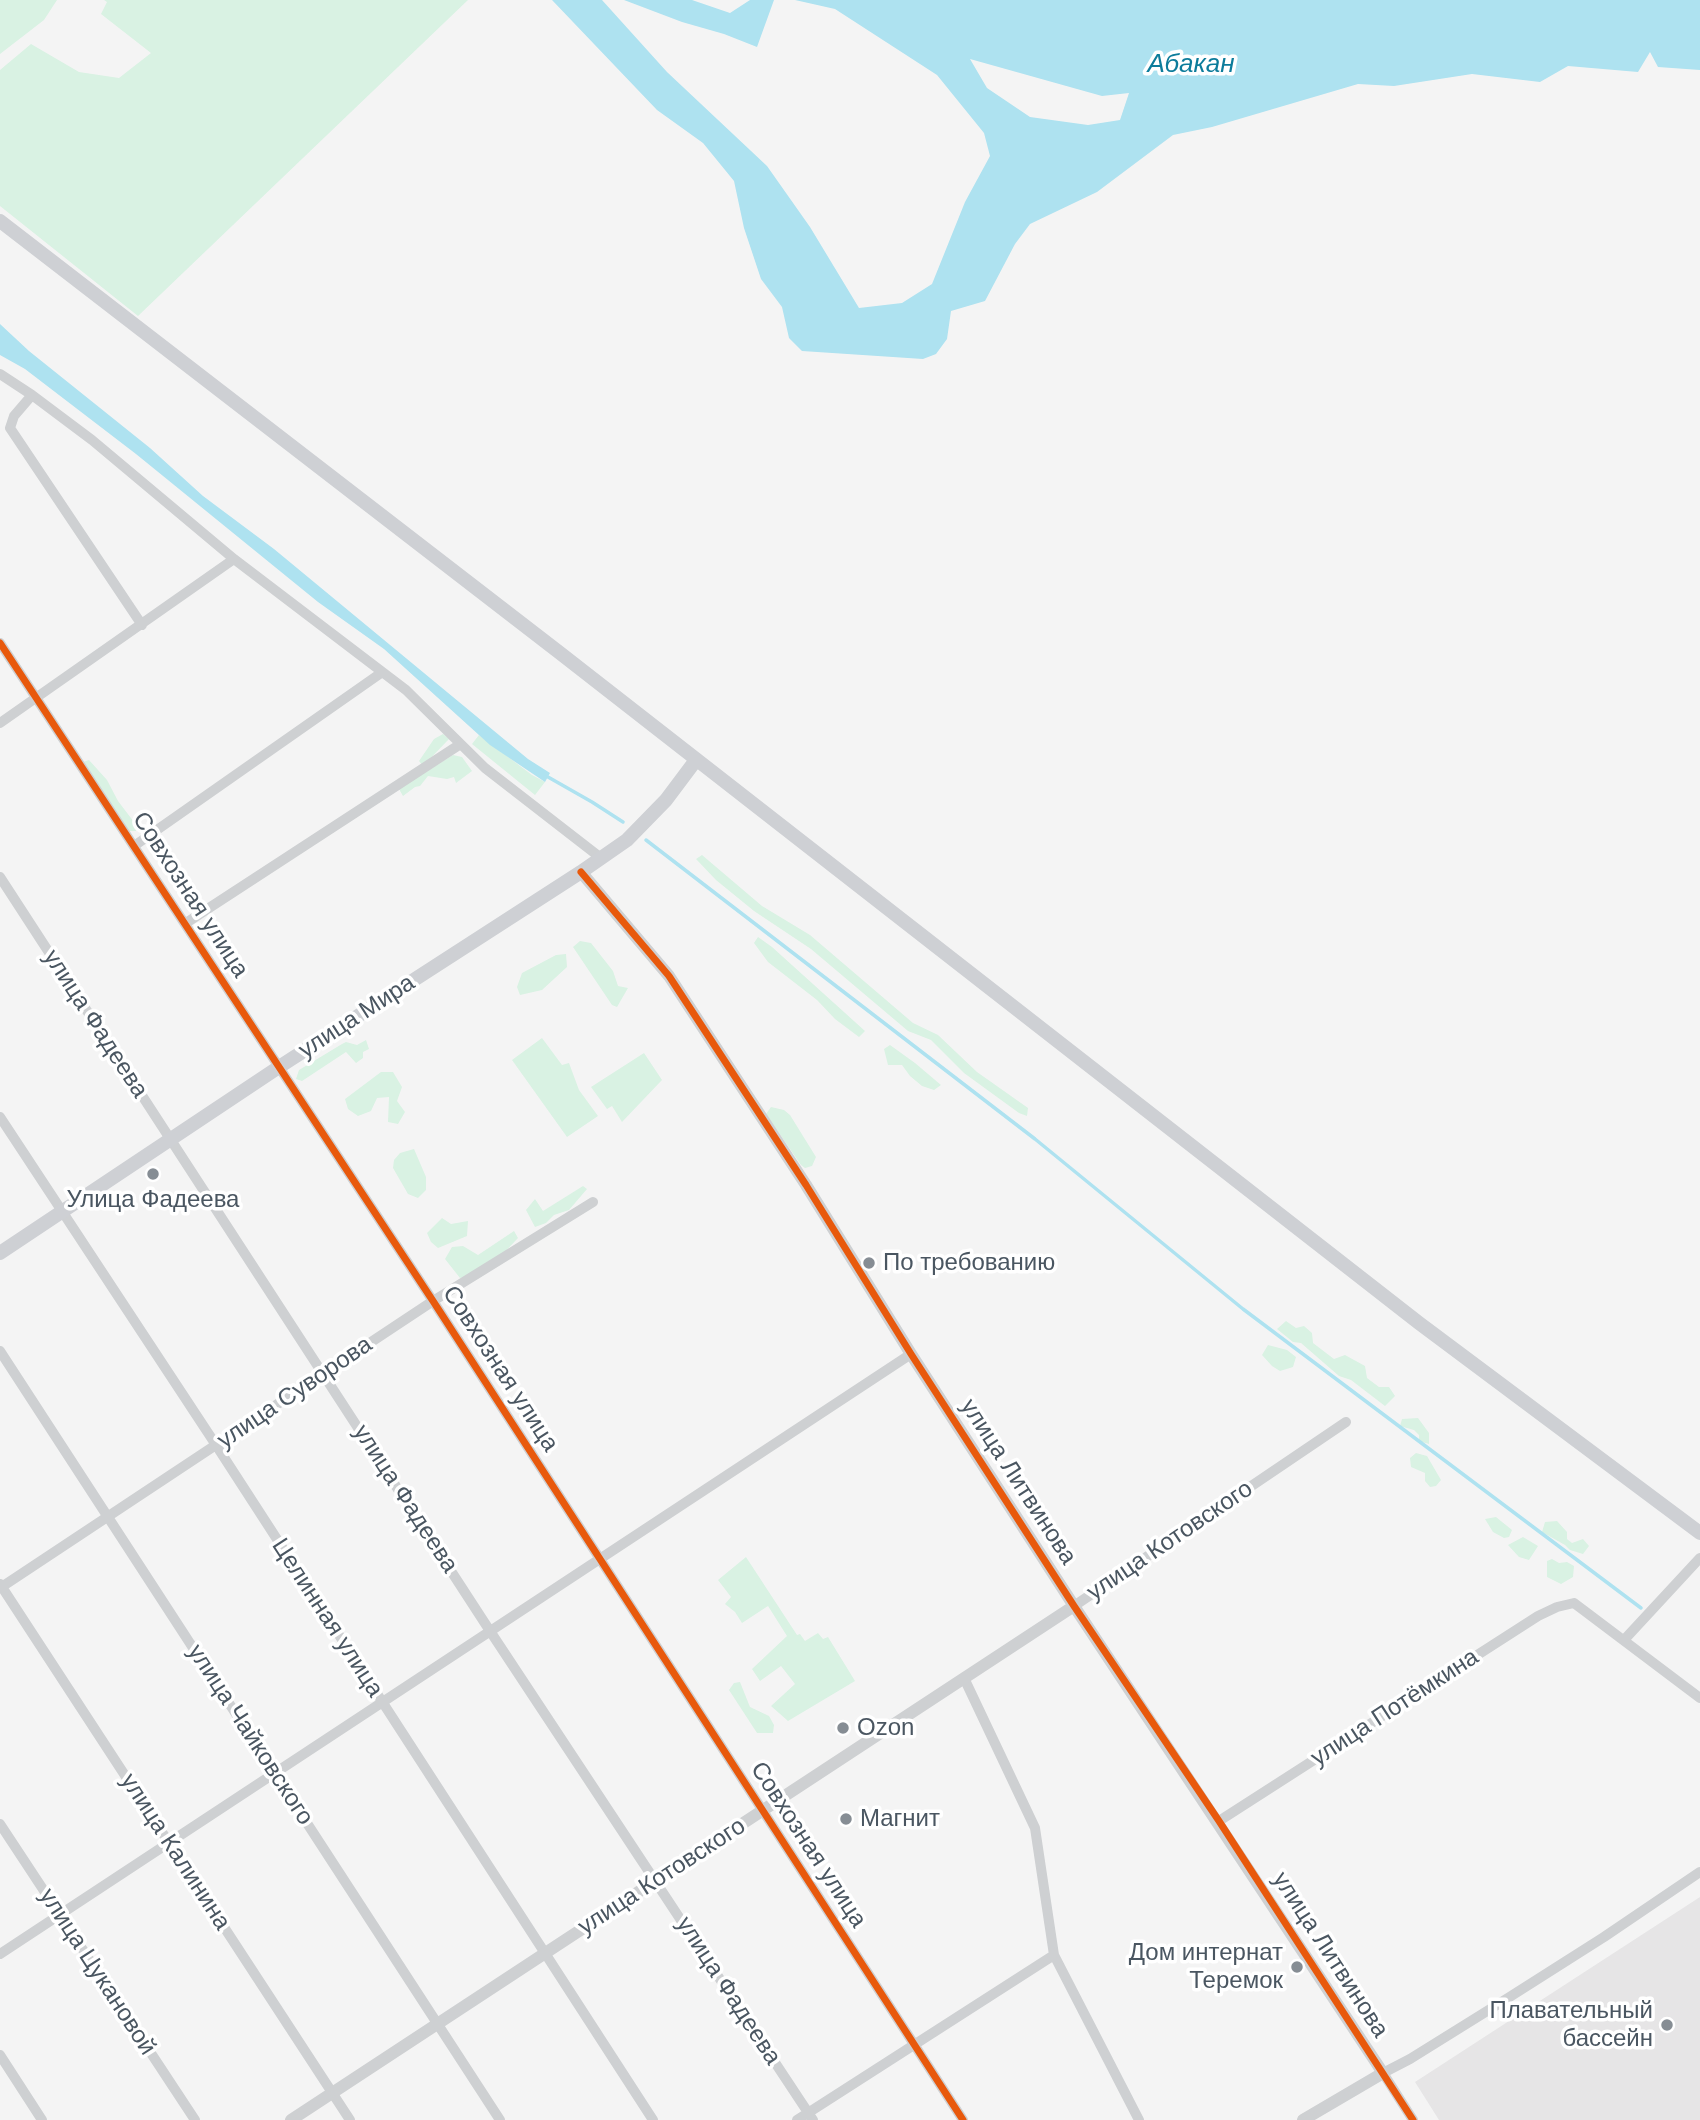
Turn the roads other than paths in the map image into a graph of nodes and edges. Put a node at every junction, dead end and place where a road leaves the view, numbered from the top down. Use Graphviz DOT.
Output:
graph roads {
  1 [pos="0,221"];
  2 [pos="4,377"];
  3 [pos="0,391"];
  4 [pos="32,395"];
  5 [pos="234,559"];
  6 [pos="142,625"];
  7 [pos="0,643"];
  8 [pos="381,673"];
  9 [pos="36,699"];
  10 [pos="0,723"];
  11 [pos="458,744"];
  12 [pos="696,760"];
  13 [pos="135,846"];
  14 [pos="601,858"];
  15 [pos="581,872"];
  16 [pos="0,877"];
  17 [pos="186,923"];
  18 [pos="279,1067"];
  19 [pos="0,1117"];
  20 [pos="171,1141"];
  21 [pos="593,1202"];
  22 [pos="62,1212"];
  23 [pos="0,1253"];
  24 [pos="433,1301"];
  25 [pos="0,1351"];
  26 [pos="911,1354"];
  27 [pos="324,1374"];
  28 [pos="1346,1422"];
  29 [pos="216,1445"];
  30 [pos="108,1516"];
  31 [pos="1700,1533"];
  32 [pos="1700,1558"];
  33 [pos="600,1559"];
  34 [pos="1,1586"];
  35 [pos="1074,1606"];
  36 [pos="490,1631"];
  37 [pos="1624,1640"];
  38 [pos="964,1678"];
  39 [pos="1700,1698"];
  40 [pos="381,1703"];
  41 [pos="274,1773"];
  42 [pos="762,1811"];
  43 [pos="1219,1821"];
  44 [pos="0,1824"];
  45 [pos="169,1843"];
  46 [pos="1700,1872"];
  47 [pos="655,1881"];
  48 [pos="58,1915"];
  49 [pos="0,1954"];
  50 [pos="545,1954"];
  51 [pos="1054,1955"];
  52 [pos="438,2024"];
  53 [pos="915,2044"];
  54 [pos="0,2055"];
  55 [pos="1383,2073"];
  56 [pos="332,2093"];
  57 [pos="811,2116"];
  58 [pos="42,2120"];
  59 [pos="195,2120"];
  60 [pos="291,2120"];
  61 [pos="350,2120"];
  62 [pos="500,2120"];
  63 [pos="653,2120"];
  64 [pos="796,2120"];
  65 [pos="963,2120"];
  66 [pos="1139,2120"];
  67 [pos="1303,2120"];
  68 [pos="1413,2120"];
  1 -- 12 [label="main road"];
  2 -- 3 [label="street"];
  2 -- 4 [label="street"];
  4 -- 5 [label="street"];
  4 -- 6 [label="street"];
  5 -- 6 [label="street"];
  5 -- 8 [label="street"];
  6 -- 9 [label="street"];
  7 -- 9 [label="street, Совхозная улица"];
  8 -- 11 [label="street"];
  8 -- 13 [label="street"];
  9 -- 10 [label="street"];
  9 -- 13 [label="street, Совхозная улица"];
  11 -- 14 [label="street"];
  11 -- 17 [label="street"];
  12 -- 14 [label="main road, улица Мира"];
  12 -- 31 [label="main road"];
  13 -- 17 [label="street, Совхозная улица"];
  14 -- 15 [label="main road, улица Мира"];
  15 -- 18 [label="main road, улица Мира"];
  15 -- 26 [label="street, улица Литвинова"];
  16 -- 20 [label="street, улица Фадеева"];
  17 -- 18 [label="street, Совхозная улица"];
  18 -- 20 [label="main road, улица Мира"];
  18 -- 24 [label="street, Совхозная улица"];
  19 -- 22 [label="street, Целинная улица"];
  20 -- 22 [label="main road, улица Мира"];
  20 -- 27 [label="street, улица Фадеева"];
  21 -- 24 [label="street, улица Суворова"];
  22 -- 23 [label="main road, улица Мира"];
  22 -- 29 [label="street, Целинная улица"];
  24 -- 27 [label="street, улица Суворова"];
  24 -- 33 [label="street, Совхозная улица"];
  25 -- 30 [label="street, улица Чайковского"];
  26 -- 33 [label="street"];
  26 -- 35 [label="street, улица Литвинова"];
  27 -- 29 [label="street, улица Суворова"];
  27 -- 36 [label="street, улица Фадеева"];
  28 -- 35 [label="street, улица Котовского"];
  29 -- 30 [label="street, улица Суворова"];
  29 -- 40 [label="street, Целинная улица"];
  30 -- 34 [label="street, улица Суворова"];
  30 -- 41 [label="street, улица Чайковского"];
  32 -- 37 [label="street"];
  33 -- 36 [label="street"];
  33 -- 42 [label="street, Совхозная улица"];
  34 -- 45 [label="street, улица Калинина"];
  35 -- 38 [label="street, улица Котовского"];
  35 -- 43 [label="street, улица Литвинова"];
  36 -- 40 [label="street"];
  36 -- 47 [label="street, улица Фадеева"];
  37 -- 39 [label="street"];
  37 -- 43 [label="street, улица Потёмкина"];
  38 -- 42 [label="street, улица Котовского"];
  38 -- 51 [label="street"];
  40 -- 41 [label="street"];
  40 -- 50 [label="street, Целинная улица"];
  41 -- 45 [label="street"];
  41 -- 52 [label="street, улица Чайковского"];
  42 -- 47 [label="street, улица Котовского"];
  42 -- 53 [label="street, Совхозная улица"];
  43 -- 55 [label="street, улица Литвинова"];
  44 -- 48 [label="street, улица Цукановой"];
  45 -- 48 [label="street"];
  45 -- 56 [label="street, улица Калинина"];
  46 -- 55 [label="street"];
  47 -- 50 [label="street, улица Котовского"];
  47 -- 57 [label="street, улица Фадеева"];
  48 -- 49 [label="street"];
  48 -- 59 [label="street, улица Цукановой"];
  50 -- 52 [label="street, улица Котовского"];
  50 -- 63 [label="street, Целинная улица"];
  51 -- 53 [label="street"];
  51 -- 66 [label="street"];
  52 -- 56 [label="street, улица Котовского"];
  52 -- 62 [label="street, улица Чайковского"];
  53 -- 57 [label="street"];
  53 -- 65 [label="street, Совхозная улица"];
  54 -- 58 [label="street"];
  55 -- 67 [label="street"];
  55 -- 68 [label="street, улица Литвинова"];
  56 -- 60 [label="street, улица Котовского"];
  56 -- 61 [label="street, улица Калинина"];
  57 -- 64 [label="street"];
}
